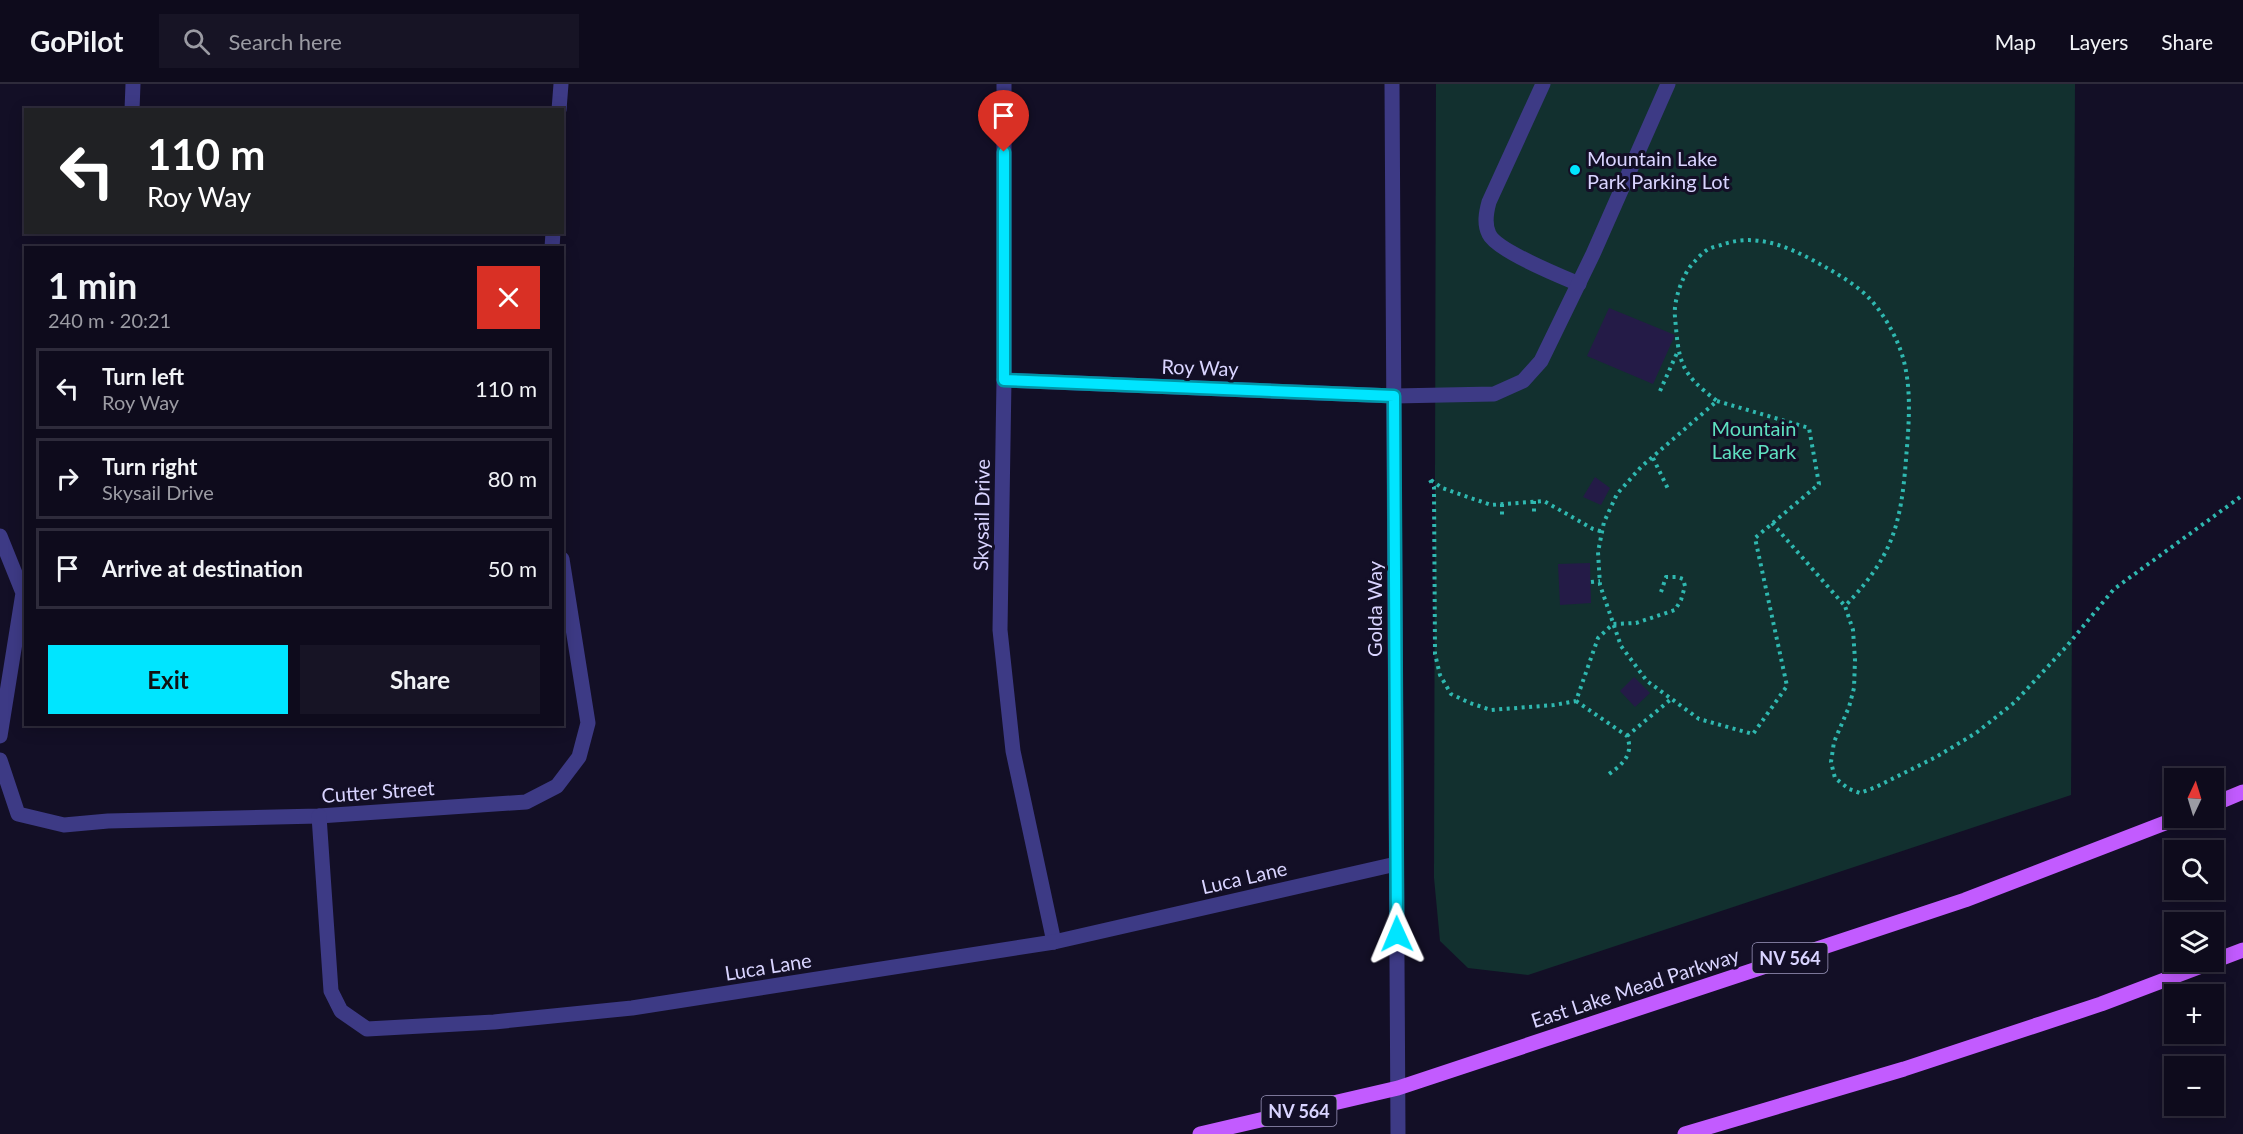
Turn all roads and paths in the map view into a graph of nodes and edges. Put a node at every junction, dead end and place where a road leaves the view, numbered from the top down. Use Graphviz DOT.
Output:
graph roads {
  1 [pos="133,84"];
  2 [pos="561,84"];
  3 [pos="1004,84"];
  4 [pos="1392,84"];
  5 [pos="1543,84"];
  6 [pos="1668,84"];
  7 [pos="132,108"];
  8 [pos="560,108"];
  9 [pos="1579,284"];
  10 [pos="1677,352"];
  11 [pos="1004,380"];
  12 [pos="1660,391"];
  13 [pos="1394,396"];
  14 [pos="1717,401"];
  15 [pos="1653,458"];
  16 [pos="1669,491"];
  17 [pos="2243,495"];
  18 [pos="1534,501"];
  19 [pos="1502,504"];
  20 [pos="1534,512"];
  21 [pos="1502,514"];
  22 [pos="1772,523"];
  23 [pos="1603,532"];
  24 [pos="0,536"];
  25 [pos="564,572"];
  26 [pos="1591,582"];
  27 [pos="1600,582"];
  28 [pos="1661,592"];
  29 [pos="1845,606"];
  30 [pos="1613,624"];
  31 [pos="1670,700"];
  32 [pos="1575,701"];
  33 [pos="0,736"];
  34 [pos="1627,736"];
  35 [pos="0,760"];
  36 [pos="1609,774"];
  37 [pos="2243,792"];
  38 [pos="2224,800"];
  39 [pos="319,816"];
  40 [pos="2164,823"];
  41 [pos="1396,864"];
  42 [pos="1054,942"];
  43 [pos="2243,950"];
  44 [pos="2224,957"];
  45 [pos="2184,972"];
  46 [pos="1398,1088"];
  47 [pos="1200,1134"];
  48 [pos="1398,1134"];
  49 [pos="1685,1134"];
  1 -- 7 [label="street"];
  2 -- 8 [label="street"];
  3 -- 11 [label="street, Skysail Drive"];
  4 -- 13 [label="street, Golda Way"];
  5 -- 9 [label="street"];
  6 -- 9 [label="street, Roy Way"];
  9 -- 13 [label="street, Roy Way"];
  10 -- 12 [label="path"];
  10 -- 14 [label="path"];
  10 -- 29 [label="path"];
  11 -- 13 [label="street, Roy Way"];
  11 -- 42 [label="street, Skysail Drive"];
  13 -- 41 [label="street, Golda Way"];
  14 -- 15 [label="path"];
  14 -- 22 [label="path"];
  15 -- 16 [label="path"];
  15 -- 23 [label="path"];
  17 -- 29 [label="path"];
  18 -- 19 [label="path"];
  18 -- 20 [label="path"];
  18 -- 23 [label="path"];
  19 -- 21 [label="path"];
  19 -- 32 [label="path"];
  22 -- 29 [label="path"];
  22 -- 31 [label="path"];
  23 -- 27 [label="path"];
  24 -- 33 [label="street"];
  25 -- 39 [label="street, Cutter Street"];
  26 -- 27 [label="path"];
  27 -- 30 [label="path"];
  28 -- 30 [label="path"];
  30 -- 31 [label="path"];
  30 -- 32 [label="path"];
  31 -- 34 [label="path"];
  32 -- 34 [label="path"];
  34 -- 36 [label="path"];
  35 -- 39 [label="street, Cutter Street"];
  37 -- 38 [label="main road"];
  39 -- 42 [label="street, Luca Lane"];
  40 -- 46 [label="main road, East Lake Mead Parkway / NV 564"];
  41 -- 42 [label="street, Luca Lane"];
  41 -- 46 [label="street, Golda Way"];
  43 -- 44 [label="main road"];
  45 -- 49 [label="main road"];
  46 -- 47 [label="main road, East Lake Mead Parkway / NV 564"];
  46 -- 48 [label="street, Golda Way"];
}
